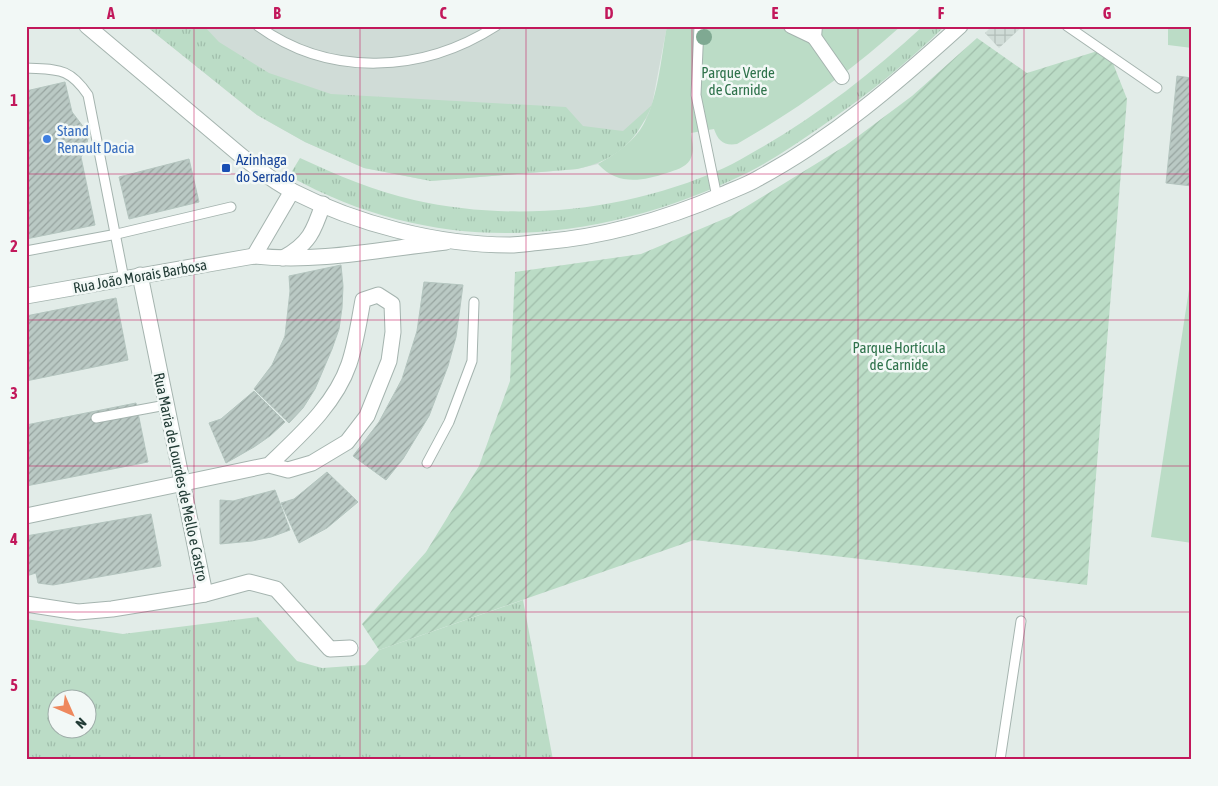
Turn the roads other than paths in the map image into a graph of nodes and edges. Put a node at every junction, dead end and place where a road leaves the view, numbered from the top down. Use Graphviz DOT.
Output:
graph roads {
  1 [pos="87,26"];
  2 [pos="258,26"];
  3 [pos="496,26"];
  4 [pos="700,26"];
  5 [pos="791,26"];
  6 [pos="960,26"];
  7 [pos="1067,26"];
  8 [pos="815,32"];
  9 [pos="26,68"];
  10 [pos="842,77"];
  11 [pos="1157,88"];
  12 [pos="292,191"];
  13 [pos="717,197"];
  14 [pos="322,204"];
  15 [pos="231,207"];
  16 [pos="117,234"];
  17 [pos="450,241"];
  18 [pos="26,251"];
  19 [pos="254,256"];
  20 [pos="282,259"];
  21 [pos="140,275"];
  22 [pos="124,278"];
  23 [pos="26,296"];
  24 [pos="474,302"];
  25 [pos="166,405"];
  26 [pos="96,418"];
  27 [pos="427,463"];
  28 [pos="269,465"];
  29 [pos="182,484"];
  30 [pos="26,516"];
  31 [pos="205,594"];
  32 [pos="26,604"];
  33 [pos="1020,621"];
  34 [pos="350,648"];
  35 [pos="1000,760"];
  1 -- 12 [label="street"];
  2 -- 3 [label="lane"];
  4 -- 13 [label="lane"];
  5 -- 8 [label="street"];
  6 -- 13 [label="street"];
  7 -- 11 [label="lane"];
  8 -- 10 [label="street"];
  9 -- 16 [label="lane"];
  12 -- 14 [label="street"];
  12 -- 19 [label="street"];
  13 -- 17 [label="street"];
  14 -- 17 [label="street"];
  14 -- 20 [label="street"];
  15 -- 16 [label="lane"];
  16 -- 18 [label="lane"];
  16 -- 22 [label="lane"];
  17 -- 20 [label="street, Rua João Morais Barbosa"];
  19 -- 20 [label="street, Rua João Morais Barbosa"];
  19 -- 21 [label="street, Rua João Morais Barbosa"];
  21 -- 22 [label="street, Rua João Morais Barbosa"];
  21 -- 25 [label="street, Rua Maria de Lourdes de Mello e Castro"];
  22 -- 23 [label="street, Rua João Morais Barbosa"];
  24 -- 27 [label="lane"];
  25 -- 26 [label="lane"];
  25 -- 29 [label="street, Rua Maria de Lourdes de Mello e Castro"];
  28 -- 28 [label="street"];
  28 -- 29 [label="street"];
  29 -- 30 [label="street"];
  29 -- 31 [label="street, Rua Maria de Lourdes de Mello e Castro"];
  31 -- 32 [label="street"];
  31 -- 34 [label="street, Rua Maria de Lourdes de Mello e Castro"];
  33 -- 35 [label="lane"];
}
